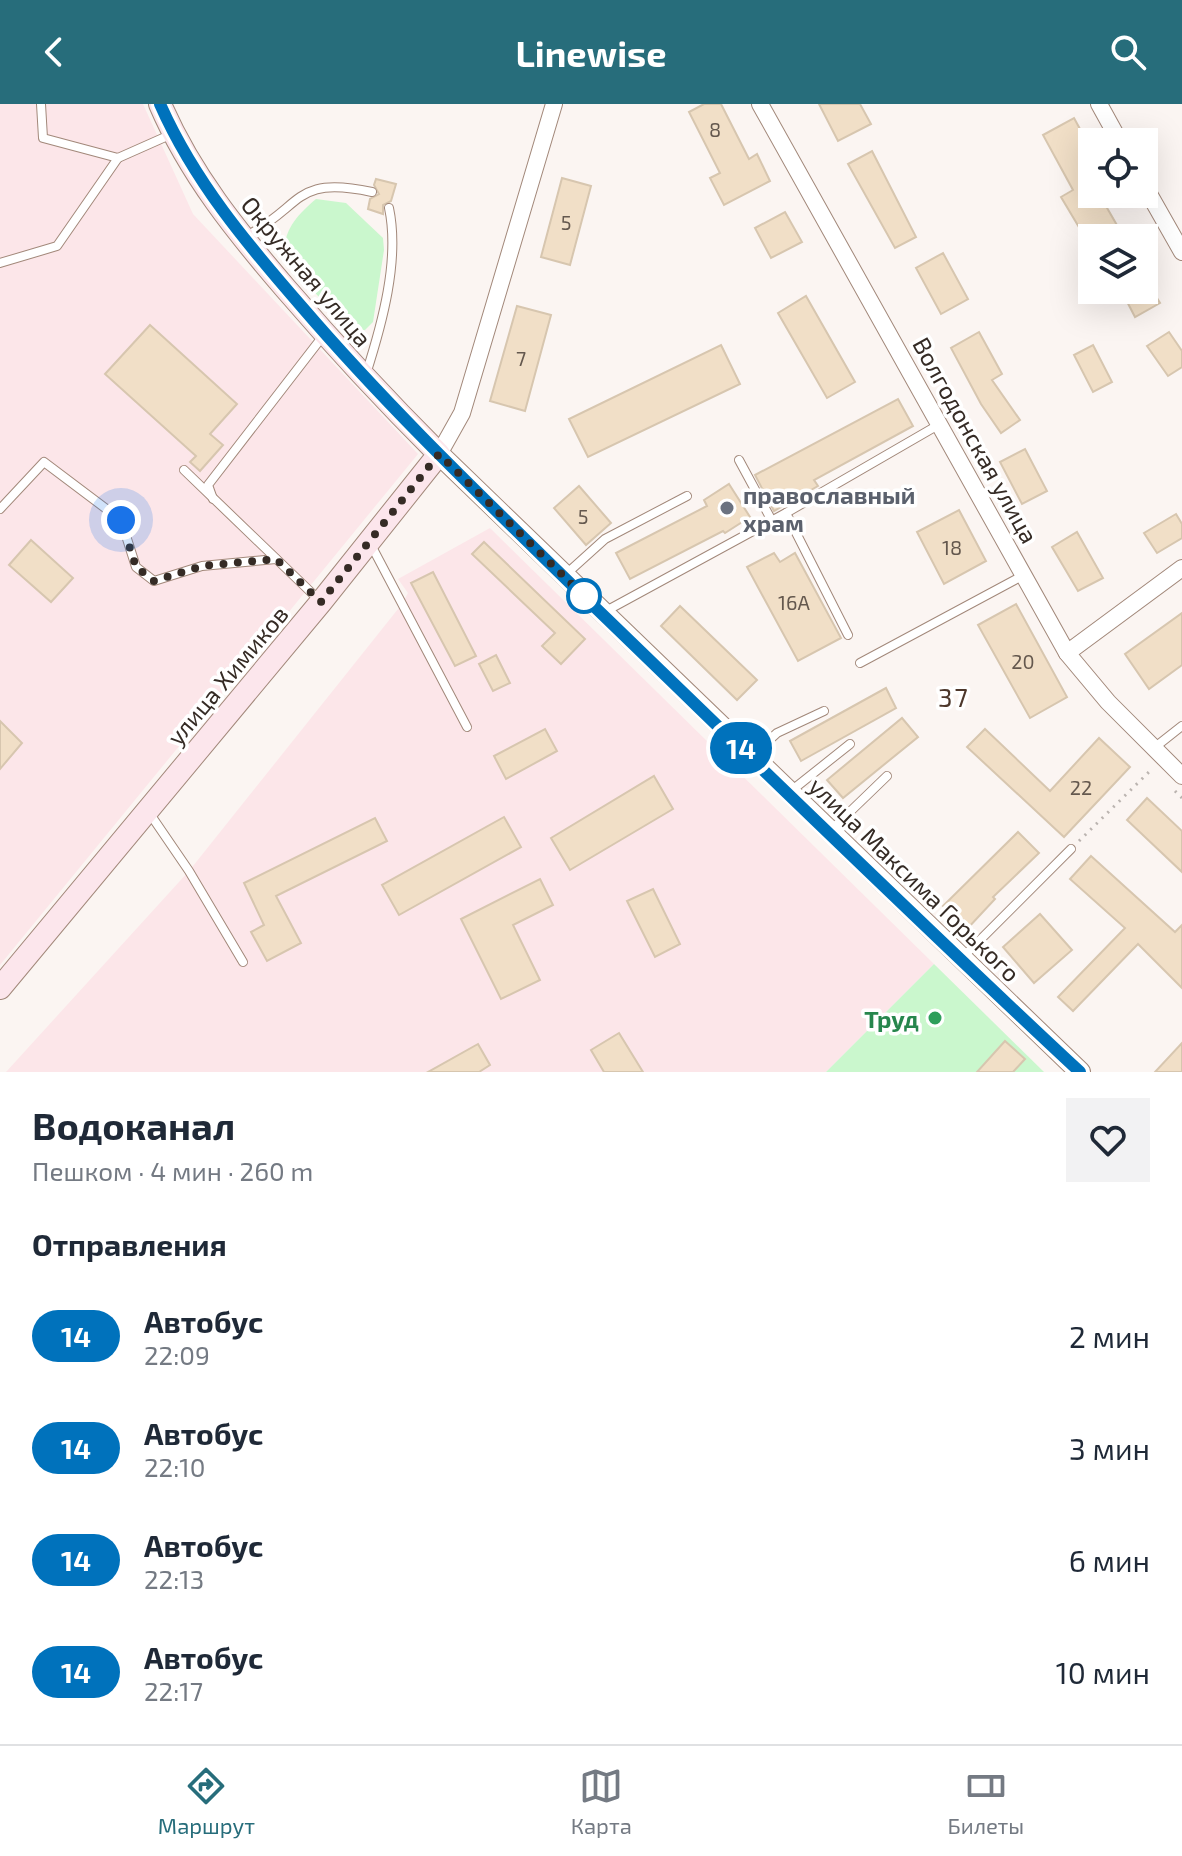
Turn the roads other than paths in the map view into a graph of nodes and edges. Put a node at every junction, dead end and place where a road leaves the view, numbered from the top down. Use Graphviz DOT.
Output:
graph roads {
  1 [pos="41,104"];
  2 [pos="160,104"];
  3 [pos="554,104"];
  4 [pos="1099,104"];
  5 [pos="762,105"];
  6 [pos="1112,128"];
  7 [pos="173,133"];
  8 [pos="118,158"];
  9 [pos="372,192"];
  10 [pos="1158,203"];
  11 [pos="389,208"];
  12 [pos="1175,224"];
  13 [pos="242,238"];
  14 [pos="1182,252"];
  15 [pos="0,263"];
  16 [pos="325,334"];
  17 [pos="365,379"];
  18 [pos="940,424"];
  19 [pos="439,454"];
  20 [pos="739,460"];
  21 [pos="184,470"];
  22 [pos="687,496"];
  23 [pos="213,499"];
  24 [pos="0,509"];
  25 [pos="786,513"];
  26 [pos="772,521"];
  27 [pos="369,543"];
  28 [pos="276,559"];
  29 [pos="1182,568"];
  30 [pos="1024,575"];
  31 [pos="564,577"];
  32 [pos="321,602"];
  33 [pos="602,614"];
  34 [pos="848,635"];
  35 [pos="1067,653"];
  36 [pos="860,663"];
  37 [pos="824,711"];
  38 [pos="1182,726"];
  39 [pos="467,727"];
  40 [pos="850,744"];
  41 [pos="1159,753"];
  42 [pos="751,757"];
  43 [pos="887,776"];
  44 [pos="1182,776"];
  45 [pos="788,793"];
  46 [pos="148,811"];
  47 [pos="829,832"];
  48 [pos="1071,849"];
  49 [pos="960,959"];
  50 [pos="243,962"];
  51 [pos="2,981"];
  52 [pos="1080,1072"];
  1 -- 8 [label="lane"];
  2 -- 7 [label="main road, Окружная улица"];
  3 -- 19 [label="street, улица Химиков"];
  4 -- 6 [label="street"];
  5 -- 18 [label="street, Волгодонская улица"];
  7 -- 8 [label="lane"];
  7 -- 13 [label="main road, Окружная улица"];
  8 -- 15 [label="lane"];
  9 -- 13 [label="lane"];
  10 -- 12 [label="street"];
  11 -- 17 [label="lane"];
  12 -- 14 [label="street"];
  13 -- 16 [label="main road, Окружная улица"];
  16 -- 17 [label="main road, Окружная улица"];
  16 -- 23 [label="lane"];
  17 -- 19 [label="main road, Окружная улица"];
  18 -- 25 [label="lane"];
  18 -- 30 [label="street, Волгодонская улица"];
  19 -- 27 [label="main road, улица Химиков"];
  19 -- 31 [label="street, улица Максима Горького"];
  20 -- 26 [label="lane"];
  21 -- 23 [label="lane"];
  22 -- 31 [label="lane"];
  23 -- 28 [label="lane"];
  24 -- 28 [label="lane"];
  25 -- 26 [label="lane"];
  25 -- 34 [label="lane"];
  26 -- 33 [label="lane"];
  27 -- 32 [label="main road, улица Химиков"];
  27 -- 39 [label="lane"];
  28 -- 32 [label="lane"];
  29 -- 35 [label="street"];
  30 -- 35 [label="street, Волгодонская улица"];
  30 -- 36 [label="lane"];
  31 -- 33 [label="street, улица Максима Горького"];
  32 -- 46 [label="main road, улица Химиков"];
  33 -- 42 [label="street, улица Максима Горького"];
  35 -- 41 [label="street, Волгодонская улица"];
  37 -- 42 [label="lane"];
  38 -- 41 [label="lane"];
  40 -- 45 [label="lane"];
  41 -- 44 [label="street, Волгодонская улица"];
  42 -- 45 [label="street, улица Максима Горького"];
  43 -- 47 [label="lane"];
  45 -- 47 [label="street, улица Максима Горького"];
  46 -- 50 [label="lane"];
  46 -- 51 [label="main road, улица Химиков"];
  47 -- 49 [label="street, улица Максима Горького"];
  48 -- 49 [label="lane"];
  49 -- 52 [label="street, улица Максима Горького"];
}
